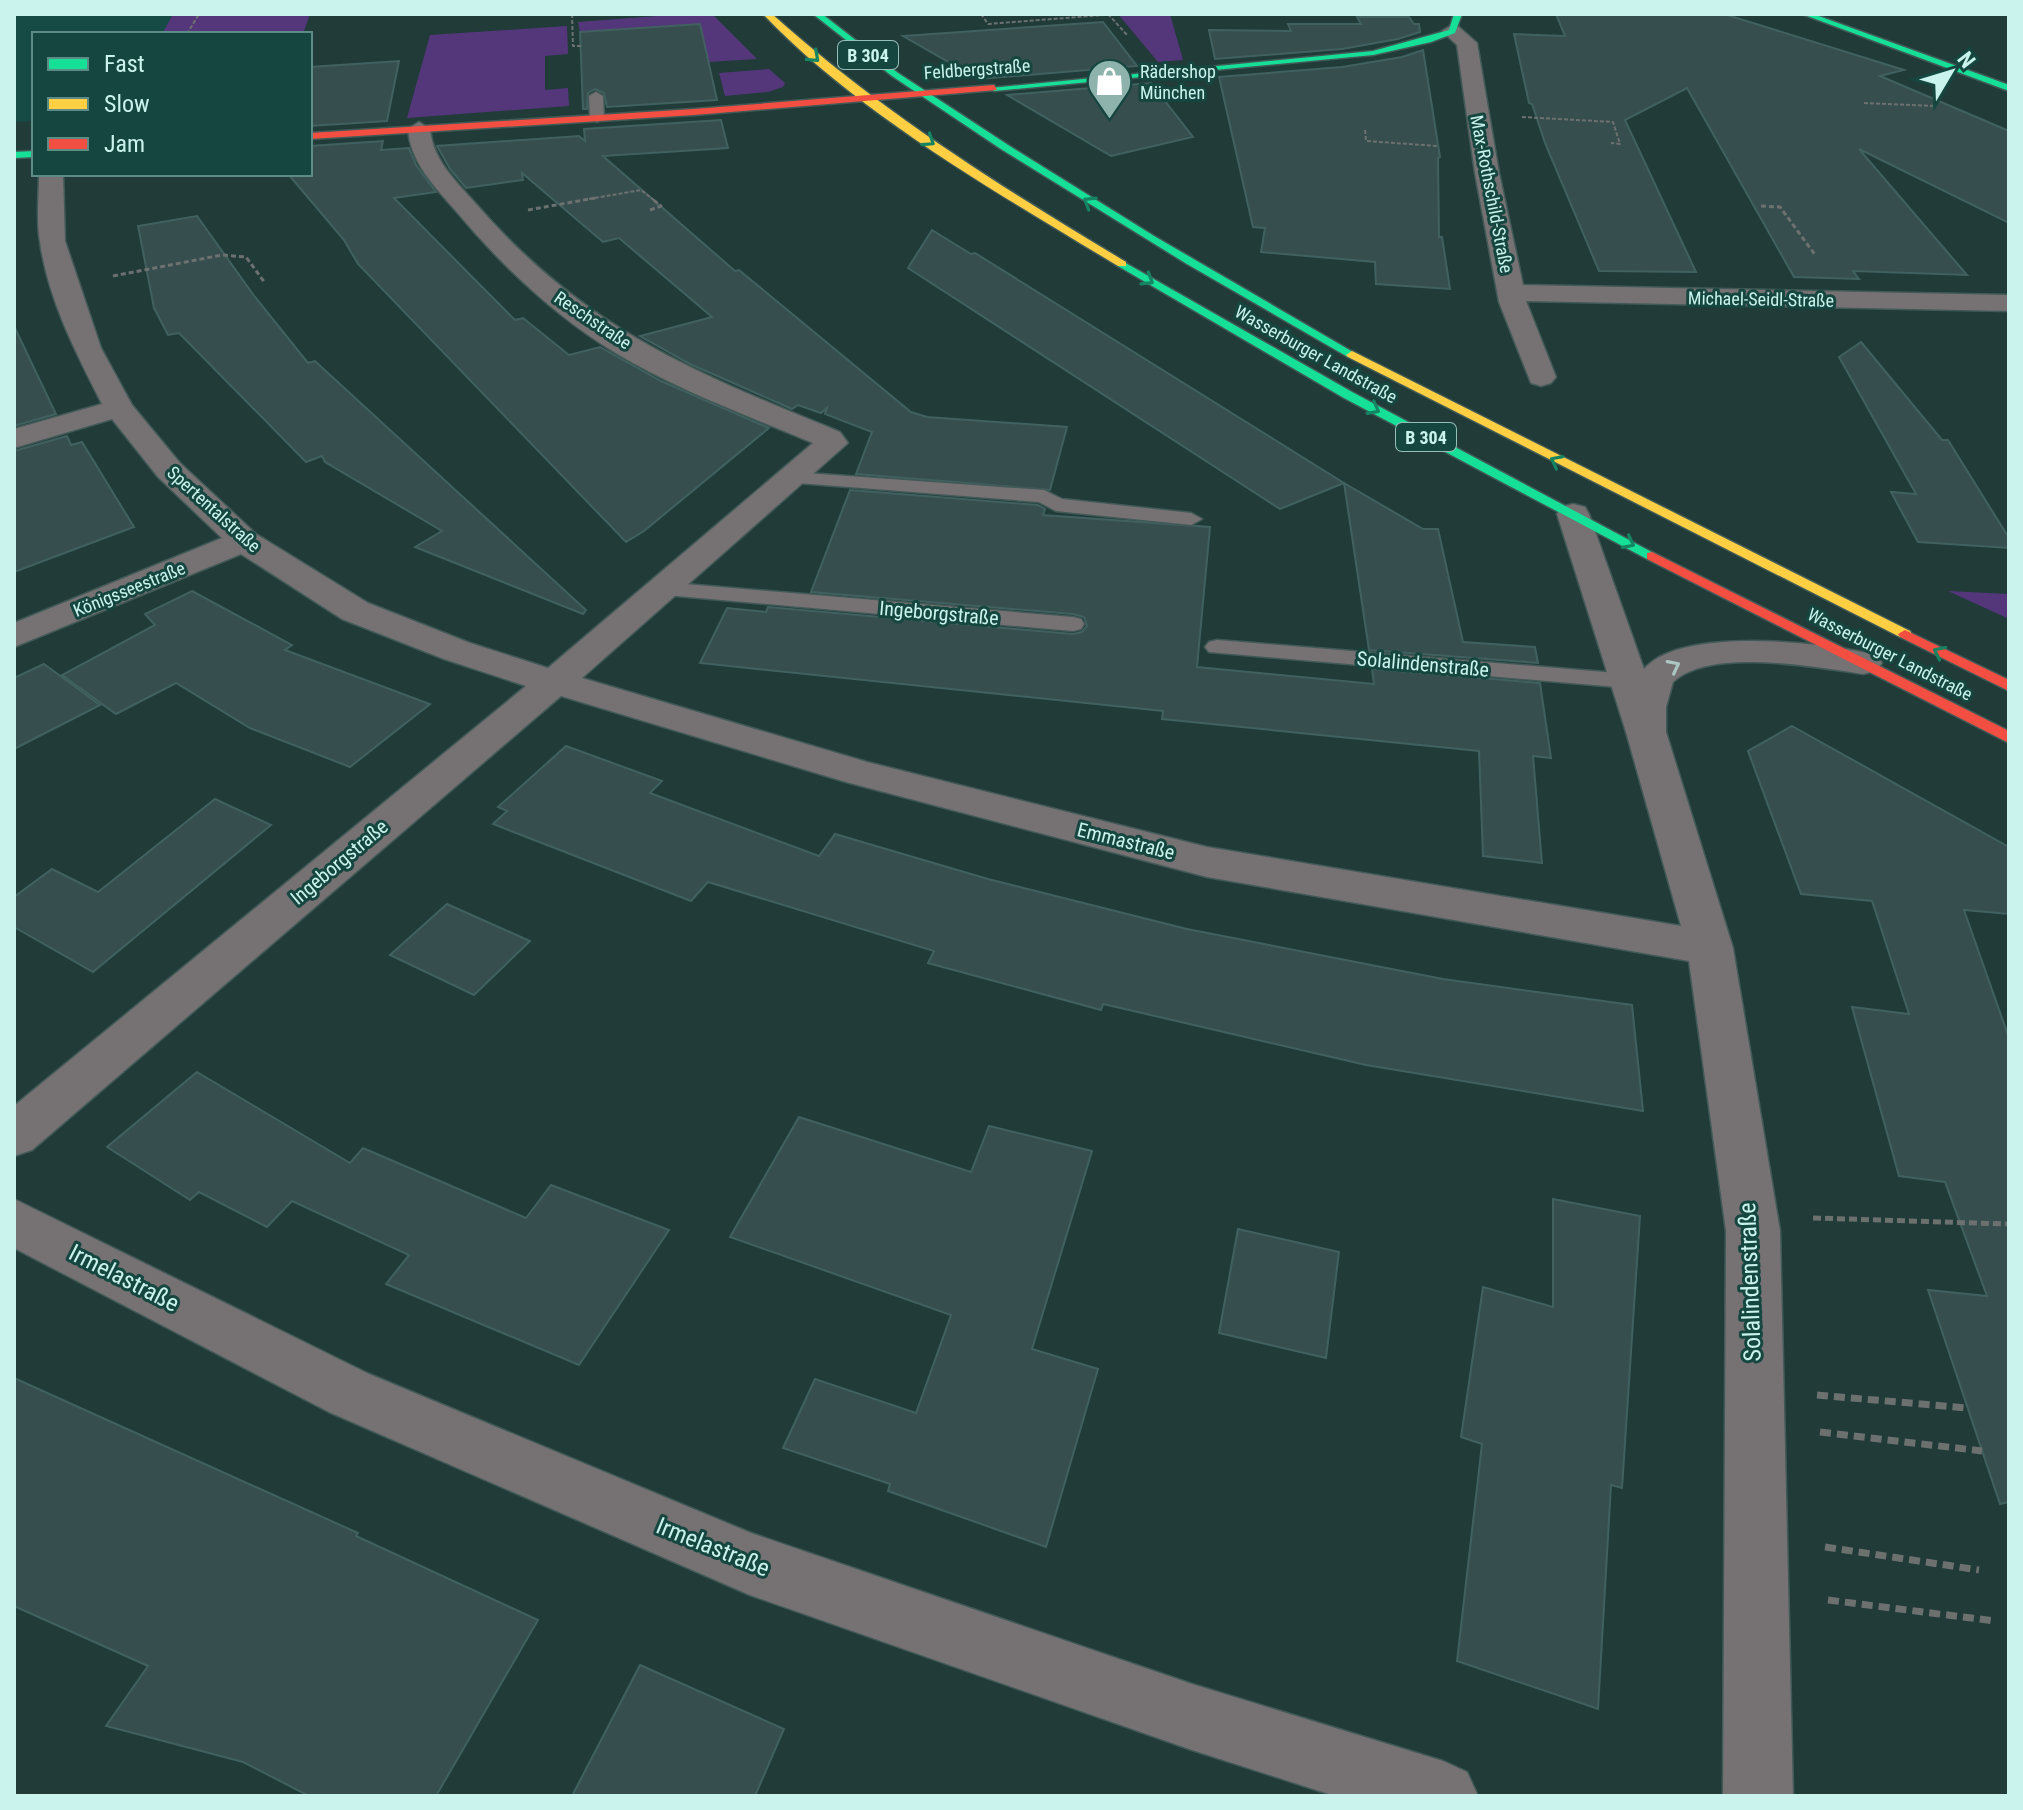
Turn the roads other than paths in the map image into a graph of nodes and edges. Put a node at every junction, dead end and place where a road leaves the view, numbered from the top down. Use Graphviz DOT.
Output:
graph roads {
  1 [pos="767,14"];
  2 [pos="817,14"];
  3 [pos="1806,14"];
  4 [pos="1455,23"];
  5 [pos="2009,88"];
  6 [pos="922,93"];
  7 [pos="596,96"];
  8 [pos="864,97"];
  9 [pos="597,118"];
  10 [pos="419,129"];
  11 [pos="312,136"];
  12 [pos="51,176"];
  13 [pos="1512,293"];
  14 [pos="2009,303"];
  15 [pos="1541,377"];
  16 [pos="119,408"];
  17 [pos="14,439"];
  18 [pos="829,439"];
  19 [pos="792,478"];
  20 [pos="1573,514"];
  21 [pos="1191,519"];
  22 [pos="244,541"];
  23 [pos="662,589"];
  24 [pos="1073,624"];
  25 [pos="14,636"];
  26 [pos="1217,647"];
  27 [pos="1863,663"];
  28 [pos="1629,681"];
  29 [pos="554,682"];
  30 [pos="2009,686"];
  31 [pos="1646,732"];
  32 [pos="2009,738"];
  33 [pos="1710,948"];
  34 [pos="14,1135"];
  35 [pos="14,1222"];
  36 [pos="1443,1796"];
  37 [pos="1758,1796"];
  1 -- 8 [label="main road, Wasserburger Landstraße / B 304, one-way"];
  2 -- 6 [label="main road, Wasserburger Landstraße / B 304"];
  3 -- 5 [label="main road"];
  4 -- 6 [label="main road, Feldbergstraße"];
  4 -- 13 [label="street, Max-Rothschild-Straße"];
  6 -- 8 [label="main road, Feldbergstraße"];
  30 -- 6 [label="main road, Wasserburger Landstraße / B 304, one-way"];
  7 -- 9 [label="lane"];
  8 -- 9 [label="main road, Feldbergstraße"];
  8 -- 20 [label="main road, Wasserburger Landstraße / B 304, one-way"];
  9 -- 10 [label="main road, Feldbergstraße"];
  10 -- 11 [label="main road, Feldbergstraße"];
  10 -- 18 [label="street, Reschstraße"];
  12 -- 16 [label="street, Spertentalstraße"];
  13 -- 14 [label="street, Michael-Seidl-Straße"];
  13 -- 15 [label="street, Max-Rothschild-Straße"];
  16 -- 17 [label="street"];
  16 -- 22 [label="street, Spertentalstraße"];
  18 -- 19 [label="street, Ingeborgstraße"];
  19 -- 21 [label="lane"];
  19 -- 23 [label="street, Ingeborgstraße"];
  20 -- 27 [label="main road, Wasserburger Landstraße / B 304, one-way"];
  20 -- 28 [label="street, Solalindenstraße"];
  22 -- 25 [label="street, Königsseestraße"];
  22 -- 29 [label="street, Spertentalstraße"];
  23 -- 24 [label="lane, Ingeborgstraße"];
  23 -- 29 [label="street, Ingeborgstraße"];
  26 -- 28 [label="lane, Solalindenstraße"];
  31 -- 27 [label="street, Solalindenstraße, one-way"];
  27 -- 32 [label="main road, Wasserburger Landstraße / B 304"];
  28 -- 31 [label="street, Solalindenstraße"];
  29 -- 33 [label="street, Emmastraße"];
  29 -- 34 [label="street, Ingeborgstraße"];
  31 -- 33 [label="street, Solalindenstraße"];
  33 -- 37 [label="street, Solalindenstraße"];
  35 -- 36 [label="street, Irmelastraße"];
}
